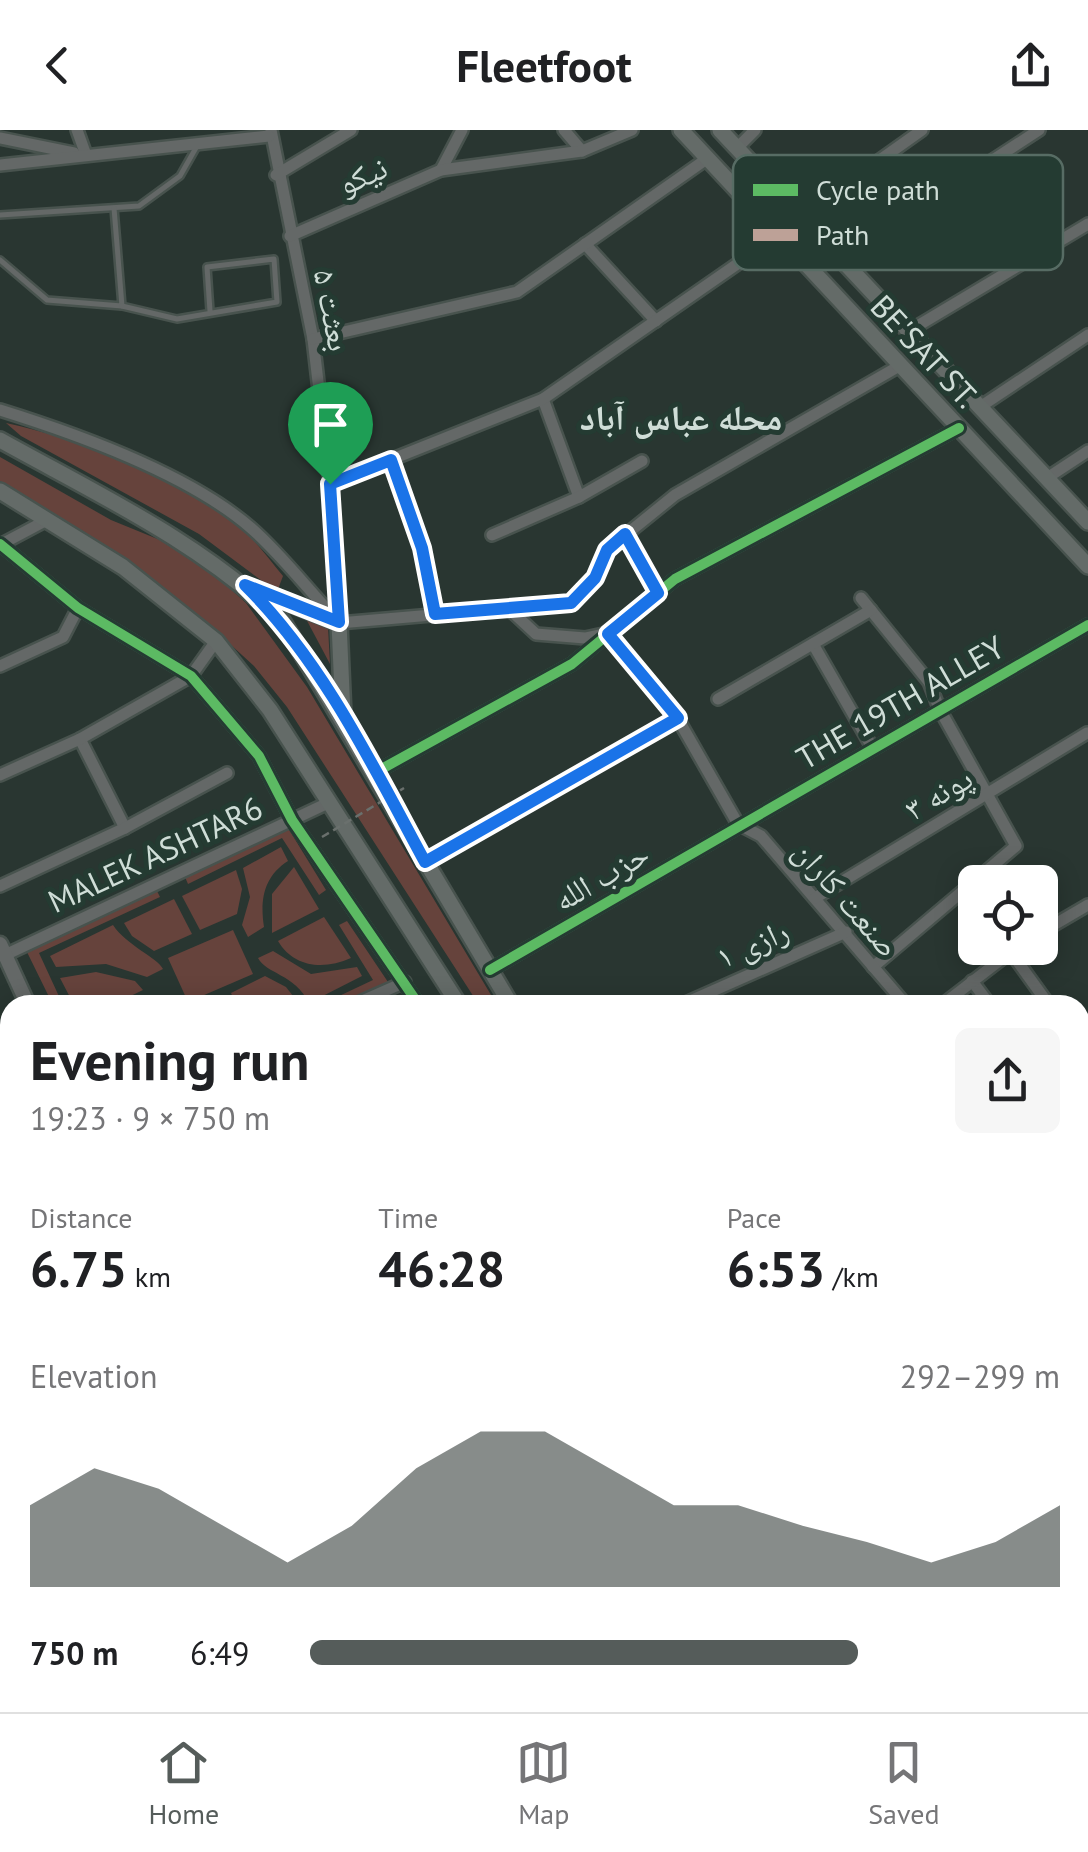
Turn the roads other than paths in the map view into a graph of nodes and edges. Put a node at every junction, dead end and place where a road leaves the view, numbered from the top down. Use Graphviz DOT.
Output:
graph roads {
  1 [pos="78,130"];
  2 [pos="351,130"];
  3 [pos="462,130"];
  4 [pos="564,130"];
  5 [pos="632,130"];
  6 [pos="682,130"];
  7 [pos="720,130"];
  8 [pos="755,130"];
  9 [pos="922,130"];
  10 [pos="1039,130"];
  11 [pos="270,133"];
  12 [pos="0,138"];
  13 [pos="198,143"];
  14 [pos="737,148"];
  15 [pos="582,151"];
  16 [pos="86,155"];
  17 [pos="744,155"];
  18 [pos="887,155"];
  19 [pos="1001,155"];
  20 [pos="708,158"];
  21 [pos="0,165"];
  22 [pos="441,170"];
  23 [pos="276,175"];
  24 [pos="733,185"];
  25 [pos="114,208"];
  26 [pos="0,215"];
  27 [pos="1088,224"];
  28 [pos="290,236"];
  29 [pos="1063,239"];
  30 [pos="585,244"];
  31 [pos="0,260"];
  32 [pos="733,266"];
  33 [pos="812,270"];
  34 [pos="851,270"];
  35 [pos="1012,270"];
  36 [pos="122,306"];
  37 [pos="210,311"];
  38 [pos="656,320"];
  39 [pos="909,332"];
  40 [pos="1088,335"];
  41 [pos="313,339"];
  42 [pos="900,365"];
  43 [pos="544,399"];
  44 [pos="980,407"];
  45 [pos="0,410"];
  46 [pos="959,428"];
  47 [pos="0,440"];
  48 [pos="1088,451"];
  49 [pos="391,460"];
  50 [pos="642,461"];
  51 [pos="1046,478"];
  52 [pos="330,484"];
  53 [pos="2,494"];
  54 [pos="579,496"];
  55 [pos="1082,516"];
  56 [pos="47,520"];
  57 [pos="1053,528"];
  58 [pos="492,534"];
  59 [pos="625,534"];
  60 [pos="0,544"];
  61 [pos="1088,566"];
  62 [pos="245,585"];
  63 [pos="658,593"];
  64 [pos="861,598"];
  65 [pos="506,607"];
  66 [pos="78,608"];
  67 [pos="870,610"];
  68 [pos="435,614"];
  69 [pos="339,622"];
  70 [pos="1088,625"];
  71 [pos="608,634"];
  72 [pos="216,641"];
  73 [pos="813,644"];
  74 [pos="1,663"];
  75 [pos="192,676"];
  76 [pos="718,699"];
  77 [pos="939,708"];
  78 [pos="678,718"];
  79 [pos="343,719"];
  80 [pos="1087,733"];
  81 [pos="80,739"];
  82 [pos="872,747"];
  83 [pos="227,772"];
  84 [pos="376,772"];
  85 [pos="0,775"];
  86 [pos="990,794"];
  87 [pos="328,803"];
  88 [pos="292,820"];
  89 [pos="738,824"];
  90 [pos="124,828"];
  91 [pos="425,862"];
  92 [pos="0,886"];
  93 [pos="815,898"];
  94 [pos="1088,906"];
  95 [pos="1058,923"];
  96 [pos="846,932"];
  97 [pos="2,949"];
  98 [pos="992,965"];
  99 [pos="1023,965"];
  100 [pos="873,967"];
  101 [pos="490,970"];
  102 [pos="972,980"];
  103 [pos="405,982"];
  104 [pos="23,995"];
  105 [pos="376,995"];
  106 [pos="413,995"];
  107 [pos="453,995"];
  108 [pos="505,995"];
  109 [pos="703,995"];
  110 [pos="897,995"];
  111 [pos="954,995"];
  112 [pos="983,995"];
  113 [pos="1043,995"];
  1 -- 16 [label="street"];
  2 -- 23 [label="street"];
  3 -- 22 [label="street"];
  4 -- 15 [label="street"];
  5 -- 15 [label="street, نیکو"];
  6 -- 20 [label="main road, BE'SAT ST."];
  7 -- 14 [label="main road, BE'SAT ST."];
  8 -- 14 [label="street"];
  9 -- 18 [label="street"];
  10 -- 19 [label="street"];
  11 -- 13 [label="street"];
  11 -- 23 [label="street, بعثت ۵"];
  12 -- 16 [label="street"];
  13 -- 16 [label="street"];
  13 -- 25 [label="lane"];
  14 -- 17 [label="main road, BE'SAT ST."];
  15 -- 22 [label="street, نیکو"];
  16 -- 21 [label="street"];
  20 -- 24 [label="main road, BE'SAT ST."];
  20 -- 30 [label="street"];
  22 -- 28 [label="street, نیکو"];
  23 -- 28 [label="street, بعثت ۵"];
  25 -- 26 [label="lane"];
  25 -- 36 [label="lane"];
  27 -- 29 [label="street"];
  28 -- 41 [label="street, بعثت ۵"];
  30 -- 38 [label="street"];
  30 -- 41 [label="street"];
  31 -- 36 [label="lane"];
  32 -- 38 [label="street"];
  33 -- 42 [label="main road, BE'SAT ST."];
  34 -- 39 [label="main road, BE'SAT ST."];
  35 -- 39 [label="street"];
  36 -- 37 [label="lane"];
  37 -- 37 [label="lane"];
  38 -- 43 [label="street"];
  39 -- 44 [label="main road, BE'SAT ST."];
  40 -- 44 [label="street"];
  41 -- 52 [label="street, بعثت ۵"];
  42 -- 46 [label="main road, BE'SAT ST."];
  42 -- 59 [label="street"];
  43 -- 49 [label="street"];
  43 -- 54 [label="street"];
  44 -- 51 [label="main road, BE'SAT ST."];
  45 -- 69 [label="street"];
  46 -- 57 [label="main road, BE'SAT ST."];
  46 -- 63 [label="street"];
  47 -- 62 [label="main road"];
  48 -- 51 [label="street"];
  49 -- 52 [label="street"];
  49 -- 68 [label="street"];
  50 -- 54 [label="street"];
  51 -- 55 [label="main road, BE'SAT ST."];
  52 -- 69 [label="street, بعثت ۵"];
  53 -- 56 [label="main road"];
  54 -- 58 [label="street"];
  55 -- 57 [label="main road"];
  56 -- 60 [label="street"];
  56 -- 72 [label="main road"];
  57 -- 61 [label="main road, BE'SAT ST."];
  59 -- 63 [label="street"];
  59 -- 65 [label="street"];
  60 -- 66 [label="street"];
  62 -- 69 [label="main road"];
  62 -- 79 [label="main road"];
  63 -- 71 [label="street"];
  64 -- 67 [label="street"];
  65 -- 68 [label="street"];
  65 -- 71 [label="street"];
  66 -- 74 [label="street"];
  66 -- 75 [label="street"];
  67 -- 73 [label="street"];
  67 -- 77 [label="street"];
  68 -- 69 [label="street"];
  69 -- 79 [label="main road"];
  70 -- 77 [label="street, THE 19TH ALLEY"];
  71 -- 78 [label="street, صنعت کاران"];
  71 -- 84 [label="street"];
  72 -- 75 [label="street"];
  72 -- 87 [label="main road"];
  73 -- 76 [label="street"];
  73 -- 82 [label="street"];
  75 -- 81 [label="street"];
  75 -- 88 [label="street"];
  77 -- 82 [label="street, THE 19TH ALLEY"];
  77 -- 86 [label="street"];
  78 -- 89 [label="street, صنعت کاران"];
  78 -- 91 [label="street"];
  79 -- 84 [label="main road"];
  80 -- 86 [label="street, پونه ۳"];
  81 -- 85 [label="street"];
  81 -- 90 [label="street"];
  82 -- 89 [label="street, THE 19TH ALLEY"];
  83 -- 90 [label="street"];
  84 -- 91 [label="main road"];
  86 -- 93 [label="street, پونه ۳"];
  86 -- 100 [label="street"];
  87 -- 88 [label="street, MALEK ASHTAR6"];
  87 -- 107 [label="main road"];
  88 -- 97 [label="street, MALEK ASHTAR6"];
  88 -- 103 [label="street"];
  89 -- 93 [label="street, صنعت کاران"];
  89 -- 101 [label="street, حزب الله"];
  90 -- 92 [label="street"];
  91 -- 101 [label="main road"];
  93 -- 96 [label="street, صنعت کاران"];
  94 -- 95 [label="street"];
  96 -- 100 [label="street, صنعت کاران"];
  96 -- 109 [label="street, رازی ۱"];
  97 -- 104 [label="street"];
  98 -- 102 [label="street"];
  99 -- 113 [label="street"];
  100 -- 110 [label="street, صنعت کاران"];
  101 -- 108 [label="main road"];
  102 -- 111 [label="street"];
  102 -- 112 [label="street"];
  103 -- 105 [label="street"];
  103 -- 106 [label="street"];
}
